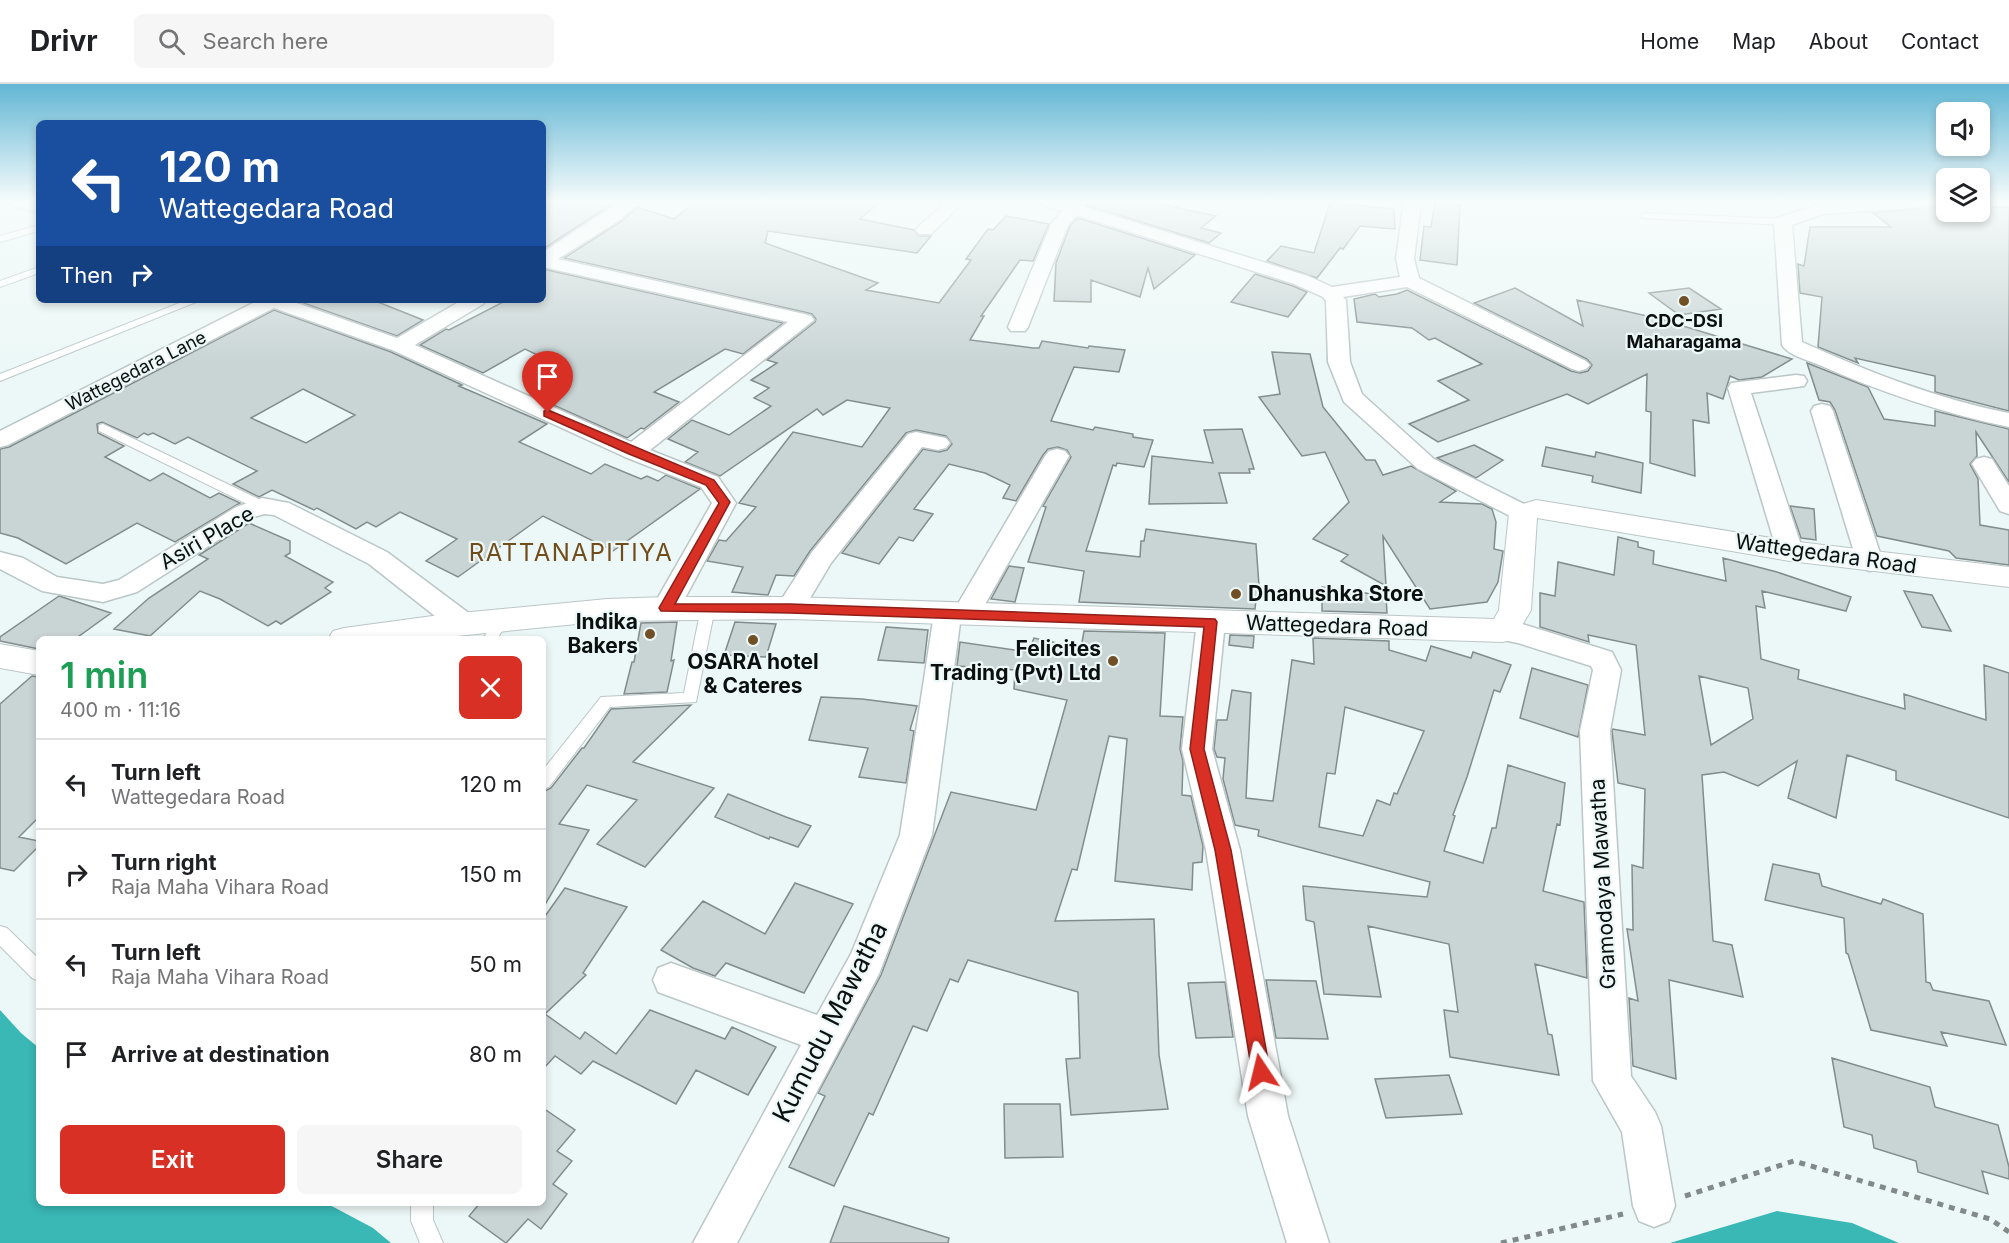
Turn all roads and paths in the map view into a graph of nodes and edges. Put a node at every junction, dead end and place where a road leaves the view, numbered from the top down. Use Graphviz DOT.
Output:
graph roads {
  1 [pos="1047,255"];
  2 [pos="1219,255"];
  3 [pos="1406,255"];
  4 [pos="1785,255"];
  5 [pos="546,261"];
  6 [pos="36,271"];
  7 [pos="1410,281"];
  8 [pos="0,284"];
  9 [pos="1330,293"];
  10 [pos="188,303"];
  11 [pos="267,303"];
  12 [pos="277,303"];
  13 [pos="471,303"];
  14 [pos="1018,327"];
  15 [pos="399,346"];
  16 [pos="1579,365"];
  17 [pos="0,378"];
  18 [pos="1796,381"];
  19 [pos="1822,411"];
  20 [pos="2009,420"];
  21 [pos="103,428"];
  22 [pos="0,440"];
  23 [pos="938,443"];
  24 [pos="633,452"];
  25 [pos="1057,456"];
  26 [pos="1984,464"];
  27 [pos="262,506"];
  28 [pos="2009,506"];
  29 [pos="1523,513"];
  30 [pos="1790,551"];
  31 [pos="0,560"];
  32 [pos="1870,562"];
  33 [pos="2009,577"];
  34 [pos="666,608"];
  35 [pos="708,608"];
  36 [pos="790,608"];
  37 [pos="956,614"];
  38 [pos="1211,622"];
  39 [pos="465,630"];
  40 [pos="1503,631"];
  41 [pos="384,636"];
  42 [pos="0,656"];
  43 [pos="36,662"];
  44 [pos="546,778"];
  45 [pos="0,934"];
  46 [pos="36,969"];
  47 [pos="671,980"];
  48 [pos="826,1035"];
  49 [pos="422,1206"];
  50 [pos="1654,1206"];
  51 [pos="2009,1232"];
  52 [pos="432,1243"];
  53 [pos="714,1243"];
  54 [pos="1308,1243"];
  55 [pos="1501,1243"];
  1 -- 14 [label="street"];
  2 -- 9 [label="street"];
  3 -- 7 [label="street"];
  4 -- 20 [label="street"];
  5 -- 24 [label="street"];
  6 -- 8 [label="lane"];
  7 -- 9 [label="street"];
  7 -- 16 [label="street"];
  9 -- 29 [label="street"];
  10 -- 17 [label="lane"];
  11 -- 22 [label="street, Wattegedara Lane"];
  12 -- 15 [label="street"];
  13 -- 15 [label="street"];
  15 -- 24 [label="street"];
  18 -- 30 [label="street"];
  19 -- 32 [label="street"];
  21 -- 27 [label="lane"];
  23 -- 36 [label="street"];
  24 -- 34 [label="street"];
  25 -- 37 [label="street"];
  26 -- 28 [label="street"];
  27 -- 31 [label="street, Asiri Place"];
  27 -- 39 [label="street, Asiri Place"];
  29 -- 30 [label="street, Wattegedara Road"];
  29 -- 40 [label="street"];
  30 -- 32 [label="street, Wattegedara Road"];
  32 -- 33 [label="street, Wattegedara Road"];
  34 -- 35 [label="street, Wattegedara Road"];
  34 -- 39 [label="street, Wattegedara Road"];
  35 -- 36 [label="street, Wattegedara Road"];
  35 -- 44 [label="lane"];
  36 -- 37 [label="street, Wattegedara Road"];
  37 -- 38 [label="street, Wattegedara Road"];
  37 -- 48 [label="street, Kumudu Mawatha"];
  38 -- 40 [label="street, Wattegedara Road"];
  38 -- 54 [label="street"];
  39 -- 41 [label="street, Wattegedara Road"];
  40 -- 50 [label="street, Gramodaya Mawatha"];
  42 -- 43 [label="street"];
  45 -- 46 [label="lane"];
  47 -- 48 [label="street"];
  48 -- 53 [label="street, Kumudu Mawatha"];
  49 -- 52 [label="lane"];
  50 -- 51 [label="path"];
  50 -- 55 [label="path"];
}
